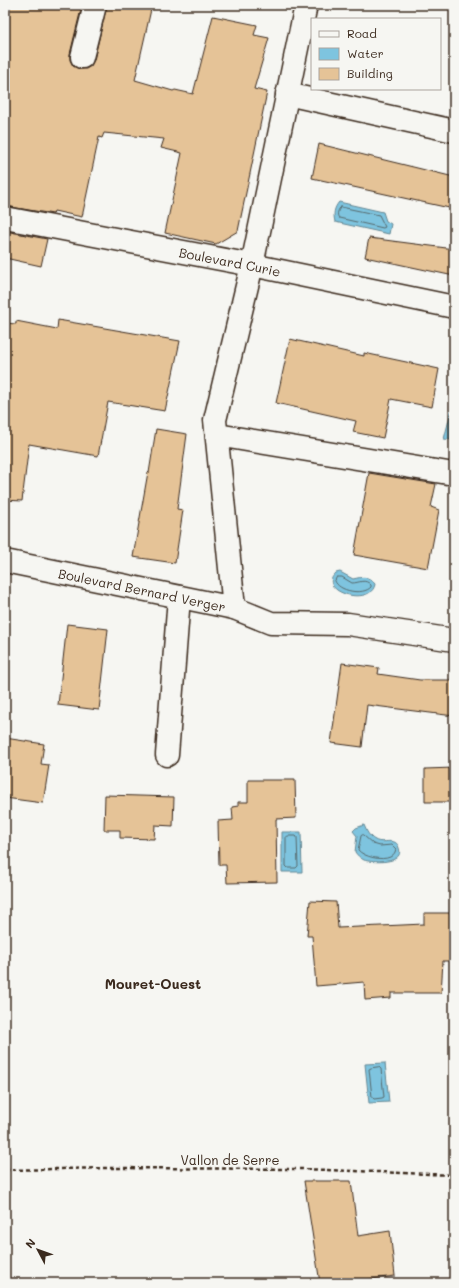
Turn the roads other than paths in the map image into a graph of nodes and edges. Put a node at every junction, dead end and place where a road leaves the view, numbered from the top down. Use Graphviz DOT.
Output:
graph roads {
  1 [pos="95,5"];
  2 [pos="306,5"];
  3 [pos="82,57"];
  4 [pos="288,94"];
  5 [pos="454,131"];
  6 [pos="5,218"];
  7 [pos="252,265"];
  8 [pos="454,307"];
  9 [pos="216,427"];
  10 [pos="454,474"];
  11 [pos="5,560"];
  12 [pos="179,597"];
  13 [pos="234,608"];
  14 [pos="454,640"];
  15 [pos="167,755"];
  1 -- 3 [label="street"];
  2 -- 4 [label="street, Boulevard Bernard Verger"];
  4 -- 5 [label="street"];
  4 -- 7 [label="street, Boulevard Bernard Verger"];
  6 -- 7 [label="street, Boulevard Curie"];
  7 -- 8 [label="street, Boulevard Curie"];
  7 -- 9 [label="street, Boulevard Bernard Verger"];
  9 -- 10 [label="street"];
  9 -- 13 [label="street, Boulevard Bernard Verger"];
  11 -- 12 [label="street, Boulevard Bernard Verger"];
  12 -- 13 [label="street, Boulevard Bernard Verger"];
  12 -- 15 [label="street"];
  13 -- 14 [label="street"];
}
